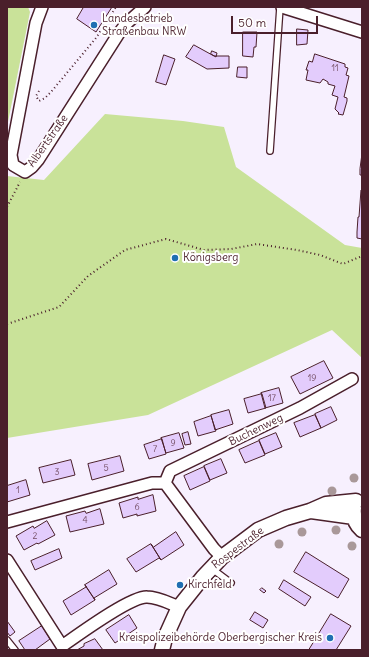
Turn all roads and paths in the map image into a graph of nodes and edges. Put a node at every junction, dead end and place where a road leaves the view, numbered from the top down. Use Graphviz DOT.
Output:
graph roads {
  1 [pos="42,7"];
  2 [pos="116,7"];
  3 [pos="145,7"];
  4 [pos="281,7"];
  5 [pos="362,32"];
  6 [pos="39,91"];
  7 [pos="270,151"];
  8 [pos="25,172"];
  9 [pos="7,207"];
  10 [pos="362,256"];
  11 [pos="7,324"];
  12 [pos="352,379"];
  13 [pos="165,483"];
  14 [pos="359,498"];
  15 [pos="310,511"];
  16 [pos="354,517"];
  17 [pos="7,522"];
  18 [pos="362,530"];
  19 [pos="222,557"];
  20 [pos="7,560"];
  21 [pos="211,568"];
  22 [pos="231,583"];
  23 [pos="179,607"];
  24 [pos="7,640"];
  25 [pos="59,648"];
  26 [pos="15,650"];
  27 [pos="162,650"];
  1 -- 8 [label="street, Albertstraße"];
  2 -- 6 [label="path"];
  3 -- 8 [label="street, Albertstraße"];
  4 -- 5 [label="street"];
  4 -- 7 [label="lane"];
  8 -- 9 [label="path"];
  10 -- 11 [label="path"];
  12 -- 13 [label="street, Buchenweg"];
  13 -- 17 [label="street"];
  13 -- 19 [label="street"];
  14 -- 15 [label="street, Rospestraße"];
  14 -- 16 [label="street, Rospestraße"];
  15 -- 16 [label="street, Rospestraße"];
  15 -- 19 [label="street, Rospestraße"];
  16 -- 18 [label="street"];
  19 -- 21 [label="street, Rospestraße"];
  20 -- 25 [label="street"];
  21 -- 22 [label="lane"];
  21 -- 23 [label="street, Rospestraße"];
  23 -- 25 [label="street"];
  23 -- 27 [label="street, Rospestraße"];
  24 -- 26 [label="lane"];
}
